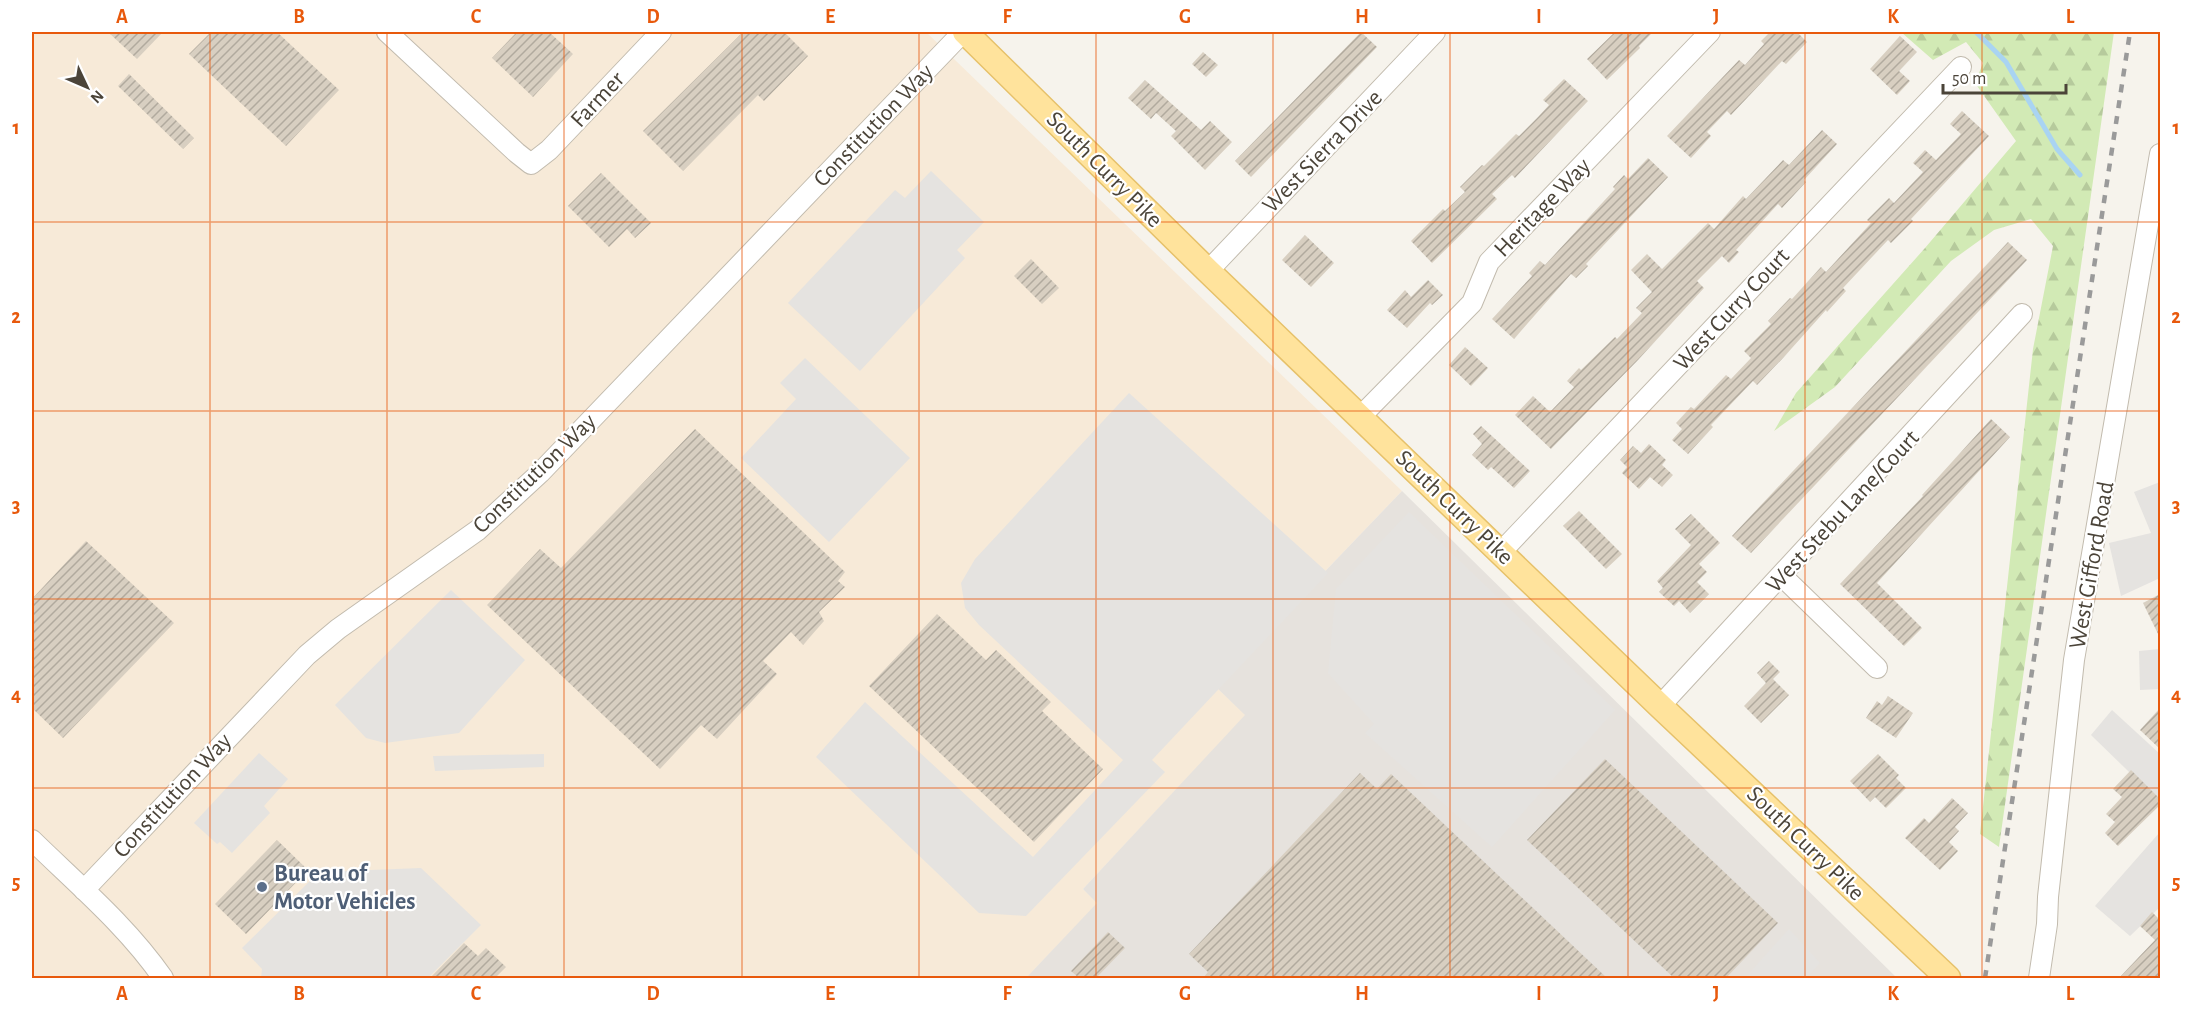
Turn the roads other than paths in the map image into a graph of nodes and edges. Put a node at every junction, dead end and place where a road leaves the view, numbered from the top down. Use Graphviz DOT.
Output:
graph roads {
  1 [pos="387,32"];
  2 [pos="661,32"];
  3 [pos="964,32"];
  4 [pos="1435,32"];
  5 [pos="1710,32"];
  6 [pos="1961,67"];
  7 [pos="2160,154"];
  8 [pos="1208,271"];
  9 [pos="2022,314"];
  10 [pos="1361,416"];
  11 [pos="1501,552"];
  12 [pos="1782,576"];
  13 [pos="1877,668"];
  14 [pos="1660,706"];
  15 [pos="32,840"];
  16 [pos="84,890"];
  17 [pos="163,978"];
  18 [pos="1948,978"];
  19 [pos="2039,978"];
  1 -- 2 [label="street, Farmer"];
  3 -- 8 [label="main road, South Curry Pike"];
  3 -- 16 [label="street, Constitution Way"];
  4 -- 8 [label="street, West Sierra Drive"];
  5 -- 10 [label="street, Heritage Way"];
  6 -- 11 [label="street, West Curry Court"];
  7 -- 19 [label="street, West Gifford Road"];
  8 -- 10 [label="main road, South Curry Pike"];
  9 -- 12 [label="street, West Stebu Lane/Court"];
  10 -- 11 [label="main road, South Curry Pike"];
  11 -- 14 [label="main road, South Curry Pike"];
  12 -- 13 [label="street"];
  12 -- 14 [label="street, West Stebu Lane/Court"];
  14 -- 18 [label="main road, South Curry Pike"];
  15 -- 16 [label="street"];
  16 -- 17 [label="street"];
}
